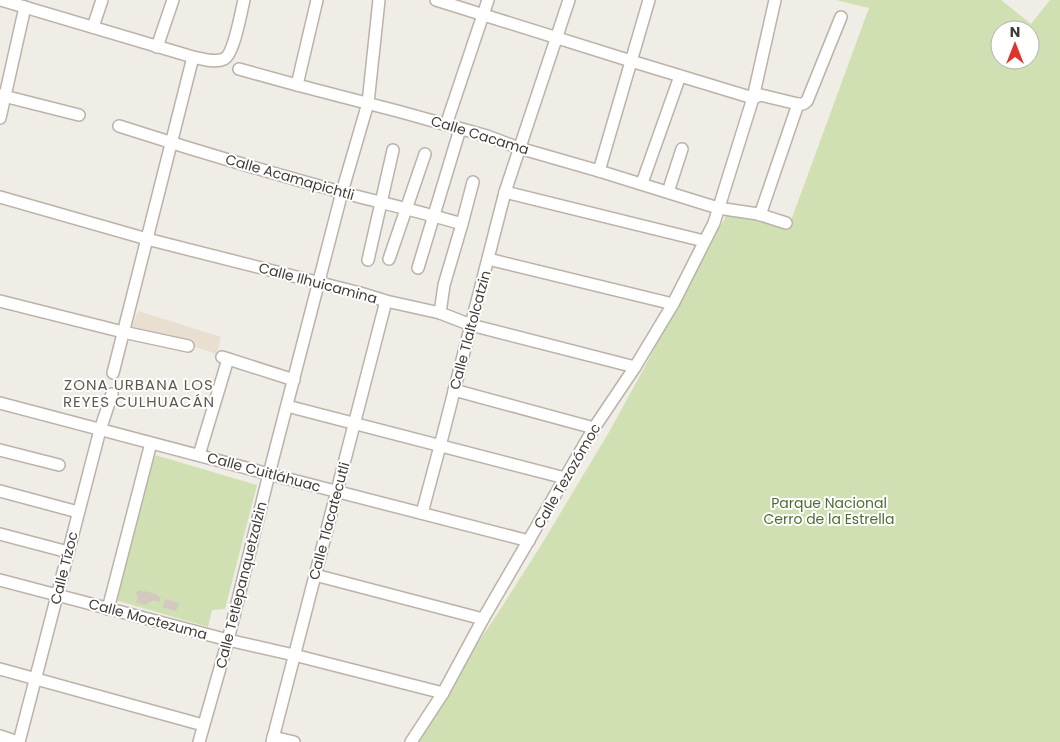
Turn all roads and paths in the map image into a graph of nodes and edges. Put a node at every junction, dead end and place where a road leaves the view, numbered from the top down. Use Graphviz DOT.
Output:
graph roads {
  1 [pos="1,0"];
  2 [pos="102,0"];
  3 [pos="173,0"];
  4 [pos="244,0"];
  5 [pos="317,0"];
  6 [pos="379,0"];
  7 [pos="436,0"];
  8 [pos="488,0"];
  9 [pos="569,0"];
  10 [pos="649,0"];
  11 [pos="775,0"];
  12 [pos="25,7"];
  13 [pos="483,14"];
  14 [pos="841,17"];
  15 [pos="93,27"];
  16 [pos="557,38"];
  17 [pos="157,47"];
  18 [pos="193,57"];
  19 [pos="631,61"];
  20 [pos="239,69"];
  21 [pos="680,76"];
  22 [pos="297,85"];
  23 [pos="3,96"];
  24 [pos="753,98"];
  25 [pos="368,103"];
  26 [pos="798,104"];
  27 [pos="79,116"];
  28 [pos="0,118"];
  29 [pos="446,125"];
  30 [pos="120,126"];
  31 [pos="460,129"];
  32 [pos="171,143"];
  33 [pos="519,148"];
  34 [pos="682,149"];
  35 [pos="393,150"];
  36 [pos="425,154"];
  37 [pos="599,170"];
  38 [pos="473,182"];
  39 [pos="642,184"];
  40 [pos="342,192"];
  41 [pos="505,192"];
  42 [pos="668,192"];
  43 [pos="0,197"];
  44 [pos="381,202"];
  45 [pos="407,208"];
  46 [pos="718,208"];
  47 [pos="760,215"];
  48 [pos="434,216"];
  49 [pos="786,223"];
  50 [pos="462,224"];
  51 [pos="147,240"];
  52 [pos="704,241"];
  53 [pos="389,259"];
  54 [pos="488,259"];
  55 [pos="368,260"];
  56 [pos="418,268"];
  57 [pos="318,282"];
  58 [pos="386,301"];
  59 [pos="0,302"];
  60 [pos="673,304"];
  61 [pos="440,314"];
  62 [pos="471,325"];
  63 [pos="123,332"];
  64 [pos="188,346"];
  65 [pos="635,367"];
  66 [pos="113,373"];
  67 [pos="294,380"];
  68 [pos="454,390"];
  69 [pos="112,394"];
  70 [pos="0,403"];
  71 [pos="287,406"];
  72 [pos="354,424"];
  73 [pos="594,428"];
  74 [pos="100,430"];
  75 [pos="152,443"];
  76 [pos="440,446"];
  77 [pos="0,450"];
  78 [pos="199,455"];
  79 [pos="59,465"];
  80 [pos="269,474"];
  81 [pos="565,478"];
  82 [pos="0,491"];
  83 [pos="338,492"];
  84 [pos="78,512"];
  85 [pos="422,513"];
  86 [pos="0,534"];
  87 [pos="529,541"];
  88 [pos="68,552"];
  89 [pos="315,576"];
  90 [pos="0,580"];
  91 [pos="57,595"];
  92 [pos="108,609"];
  93 [pos="483,619"];
  94 [pos="228,640"];
  95 [pos="294,655"];
  96 [pos="0,669"];
  97 [pos="35,680"];
  98 [pos="442,693"];
  99 [pos="204,725"];
  100 [pos="0,736"];
  101 [pos="273,740"];
  102 [pos="18,742"];
  103 [pos="199,742"];
  104 [pos="294,742"];
  105 [pos="412,742"];
  1 -- 12 [label="street"];
  2 -- 15 [label="street"];
  3 -- 17 [label="street"];
  4 -- 18 [label="street"];
  5 -- 22 [label="street"];
  6 -- 25 [label="street, Calle Tetlepanquetzalzin"];
  7 -- 13 [label="street"];
  8 -- 13 [label="street"];
  9 -- 16 [label="street, Calle Tlaltolcatzin"];
  10 -- 19 [label="street"];
  11 -- 24 [label="street, Calle Tezozómoc"];
  12 -- 15 [label="street"];
  12 -- 23 [label="street"];
  13 -- 16 [label="street"];
  13 -- 29 [label="street"];
  14 -- 26 [label="street"];
  15 -- 17 [label="street"];
  16 -- 19 [label="street"];
  16 -- 33 [label="street, Calle Tlaltolcatzin"];
  17 -- 18 [label="street"];
  18 -- 32 [label="street"];
  19 -- 21 [label="street"];
  19 -- 37 [label="street"];
  20 -- 22 [label="street, Calle Cacama"];
  21 -- 24 [label="street"];
  21 -- 39 [label="street"];
  22 -- 25 [label="street, Calle Cacama"];
  23 -- 27 [label="street"];
  23 -- 28 [label="street"];
  24 -- 26 [label="street"];
  24 -- 46 [label="street, Calle Tezozómoc"];
  25 -- 29 [label="street, Calle Cacama"];
  25 -- 40 [label="street, Calle Tetlepanquetzalzin"];
  26 -- 47 [label="street"];
  29 -- 31 [label="street, Calle Cacama"];
  30 -- 32 [label="street, Calle Acamapichtli"];
  31 -- 33 [label="street, Calle Cacama"];
  31 -- 48 [label="street"];
  32 -- 40 [label="street, Calle Acamapichtli"];
  32 -- 51 [label="street"];
  33 -- 37 [label="street, Calle Cacama"];
  33 -- 41 [label="street, Calle Tlaltolcatzin"];
  34 -- 42 [label="street"];
  35 -- 44 [label="street"];
  36 -- 45 [label="street"];
  37 -- 39 [label="street, Calle Cacama"];
  38 -- 50 [label="street"];
  39 -- 42 [label="street, Calle Cacama"];
  40 -- 44 [label="street, Calle Acamapichtli"];
  40 -- 57 [label="street, Calle Tetlepanquetzalzin"];
  41 -- 52 [label="street"];
  41 -- 54 [label="street, Calle Tlaltolcatzin"];
  42 -- 46 [label="street, Calle Cacama"];
  43 -- 51 [label="street, Calle Ilhuicamina"];
  44 -- 45 [label="street, Calle Acamapichtli"];
  44 -- 55 [label="street"];
  45 -- 48 [label="street, Calle Acamapichtli"];
  45 -- 53 [label="street"];
  46 -- 47 [label="street, Calle Cacama"];
  46 -- 52 [label="street, Calle Tezozómoc"];
  47 -- 49 [label="street, Calle Cacama"];
  48 -- 50 [label="street, Calle Acamapichtli"];
  48 -- 56 [label="street"];
  50 -- 61 [label="street"];
  51 -- 57 [label="street, Calle Ilhuicamina"];
  51 -- 63 [label="street"];
  52 -- 60 [label="street, Calle Tezozómoc"];
  54 -- 60 [label="street"];
  54 -- 62 [label="street, Calle Tlaltolcatzin"];
  57 -- 58 [label="street, Calle Ilhuicamina"];
  57 -- 67 [label="street, Calle Tetlepanquetzalzin"];
  58 -- 61 [label="street, Calle Ilhuicamina"];
  58 -- 72 [label="street, Calle Tlacatecutli"];
  59 -- 63 [label="street"];
  60 -- 65 [label="street, Calle Tezozómoc"];
  61 -- 62 [label="street, Calle Ilhuicamina"];
  62 -- 65 [label="street, Calle Ilhuicamina"];
  62 -- 68 [label="street, Calle Tlaltolcatzin"];
  63 -- 64 [label="street"];
  63 -- 66 [label="street"];
  65 -- 73 [label="street, Calle Tezozómoc"];
  67 -- 71 [label="street, Calle Tetlepanquetzalzin"];
  67 -- 78 [label="street"];
  68 -- 73 [label="street"];
  68 -- 76 [label="street, Calle Tlaltolcatzin"];
  69 -- 74 [label="street, Calle Tízoc"];
  70 -- 74 [label="street, Calle Cuitláhuac"];
  71 -- 72 [label="street"];
  71 -- 80 [label="street, Calle Tetlepanquetzalzin"];
  72 -- 76 [label="street"];
  72 -- 83 [label="street, Calle Tlacatecutli"];
  73 -- 81 [label="street, Calle Tezozómoc"];
  74 -- 75 [label="street, Calle Cuitláhuac"];
  74 -- 84 [label="street, Calle Tízoc"];
  75 -- 78 [label="street, Calle Cuitláhuac"];
  75 -- 92 [label="street"];
  76 -- 81 [label="street"];
  76 -- 85 [label="street, Calle Tlaltolcatzin"];
  77 -- 79 [label="street"];
  78 -- 80 [label="street, Calle Cuitláhuac"];
  80 -- 83 [label="street, Calle Cuitláhuac"];
  80 -- 94 [label="street, Calle Tetlepanquetzalzin"];
  81 -- 87 [label="street, Calle Tezozómoc"];
  82 -- 84 [label="street"];
  83 -- 85 [label="street, Calle Cuitláhuac"];
  83 -- 89 [label="street, Calle Tlacatecutli"];
  84 -- 88 [label="street, Calle Tízoc"];
  85 -- 87 [label="street, Calle Cuitláhuac"];
  86 -- 88 [label="street"];
  87 -- 93 [label="street, Calle Tezozómoc"];
  88 -- 91 [label="street, Calle Tízoc"];
  89 -- 93 [label="street"];
  89 -- 95 [label="street, Calle Tlacatecutli"];
  90 -- 91 [label="street, Calle Moctezuma"];
  91 -- 92 [label="street, Calle Moctezuma"];
  91 -- 97 [label="street, Calle Tízoc"];
  92 -- 94 [label="street, Calle Moctezuma"];
  93 -- 98 [label="street, Calle Tezozómoc"];
  94 -- 95 [label="street, Calle Moctezuma"];
  94 -- 99 [label="street, Calle Tetlepanquetzalzin"];
  95 -- 98 [label="street, Calle Moctezuma"];
  95 -- 101 [label="street, Calle Tlacatecutli"];
  96 -- 97 [label="street"];
  97 -- 99 [label="street"];
  97 -- 102 [label="street, Calle Tízoc"];
  98 -- 105 [label="street, Calle Tezozómoc"];
  99 -- 103 [label="street, Calle Tetlepanquetzalzin"];
  100 -- 102 [label="street"];
  101 -- 104 [label="street"];
}
